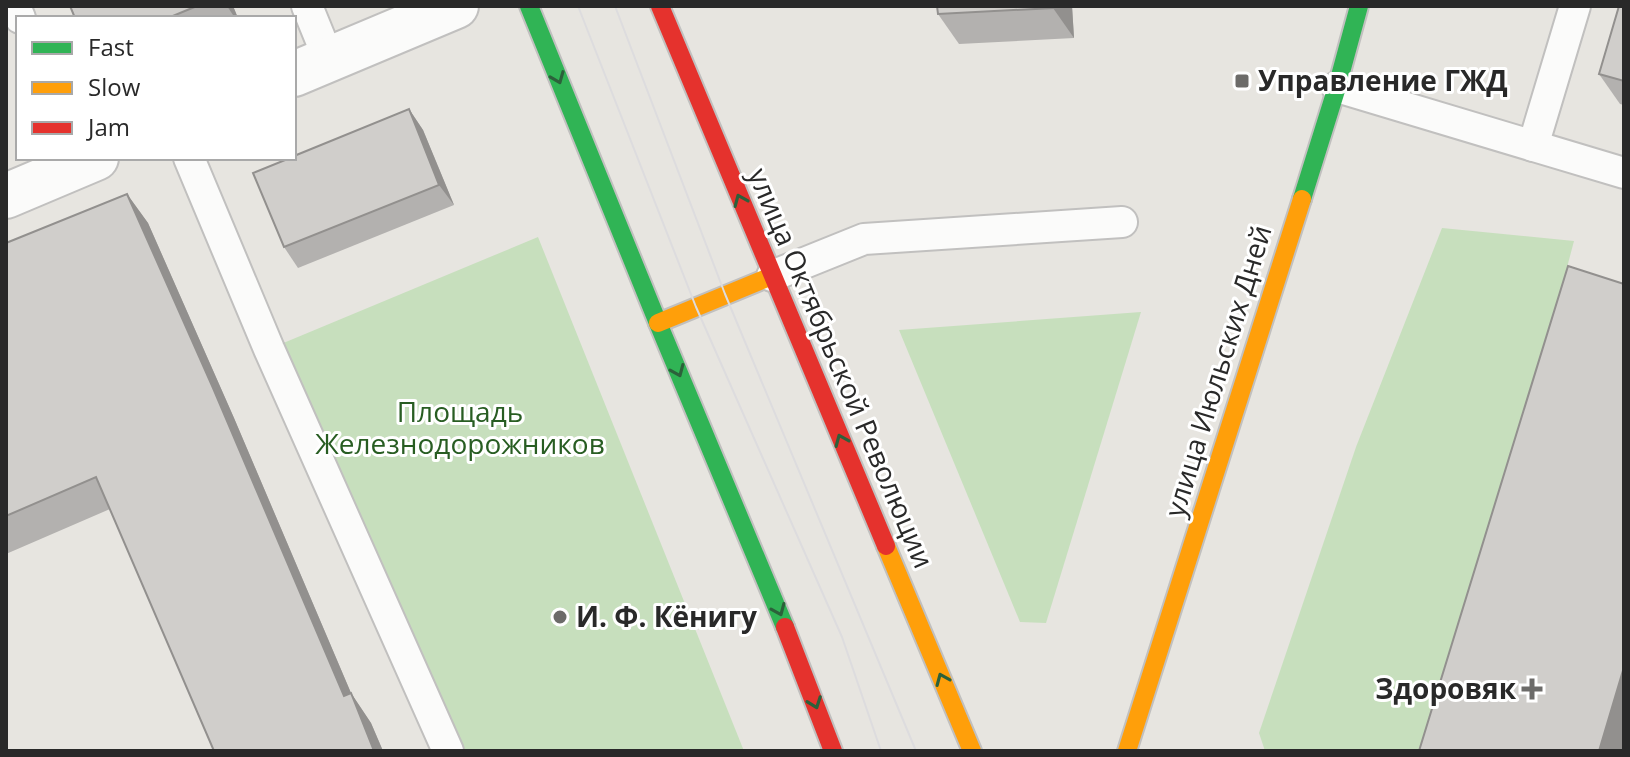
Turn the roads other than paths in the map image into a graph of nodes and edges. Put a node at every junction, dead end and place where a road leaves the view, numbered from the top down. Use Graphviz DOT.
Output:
graph roads {
  1 [pos="307,6"];
  2 [pos="456,6"];
  3 [pos="529,6"];
  4 [pos="660,6"];
  5 [pos="1359,6"];
  6 [pos="1575,6"];
  7 [pos="312,67"];
  8 [pos="1337,87"];
  9 [pos="1533,146"];
  10 [pos="86,160"];
  11 [pos="190,160"];
  12 [pos="1624,173"];
  13 [pos="6,196"];
  14 [pos="1122,222"];
  15 [pos="772,276"];
  16 [pos="658,323"];
  17 [pos="448,751"];
  18 [pos="833,751"];
  19 [pos="972,751"];
  20 [pos="1127,751"];
  1 -- 7 [label="lane"];
  2 -- 7 [label="street"];
  3 -- 16 [label="main road, one-way"];
  15 -- 4 [label="main road, улица Октябрьской Революции, one-way"];
  5 -- 8 [label="main road, улица Июльских Дней"];
  6 -- 9 [label="lane"];
  8 -- 9 [label="lane"];
  8 -- 20 [label="main road, улица Июльских Дней"];
  9 -- 12 [label="lane"];
  10 -- 13 [label="street"];
  11 -- 17 [label="lane"];
  14 -- 15 [label="lane"];
  15 -- 16 [label="main road"];
  19 -- 15 [label="main road, улица Октябрьской Революции, one-way"];
  16 -- 18 [label="main road, one-way"];
}
